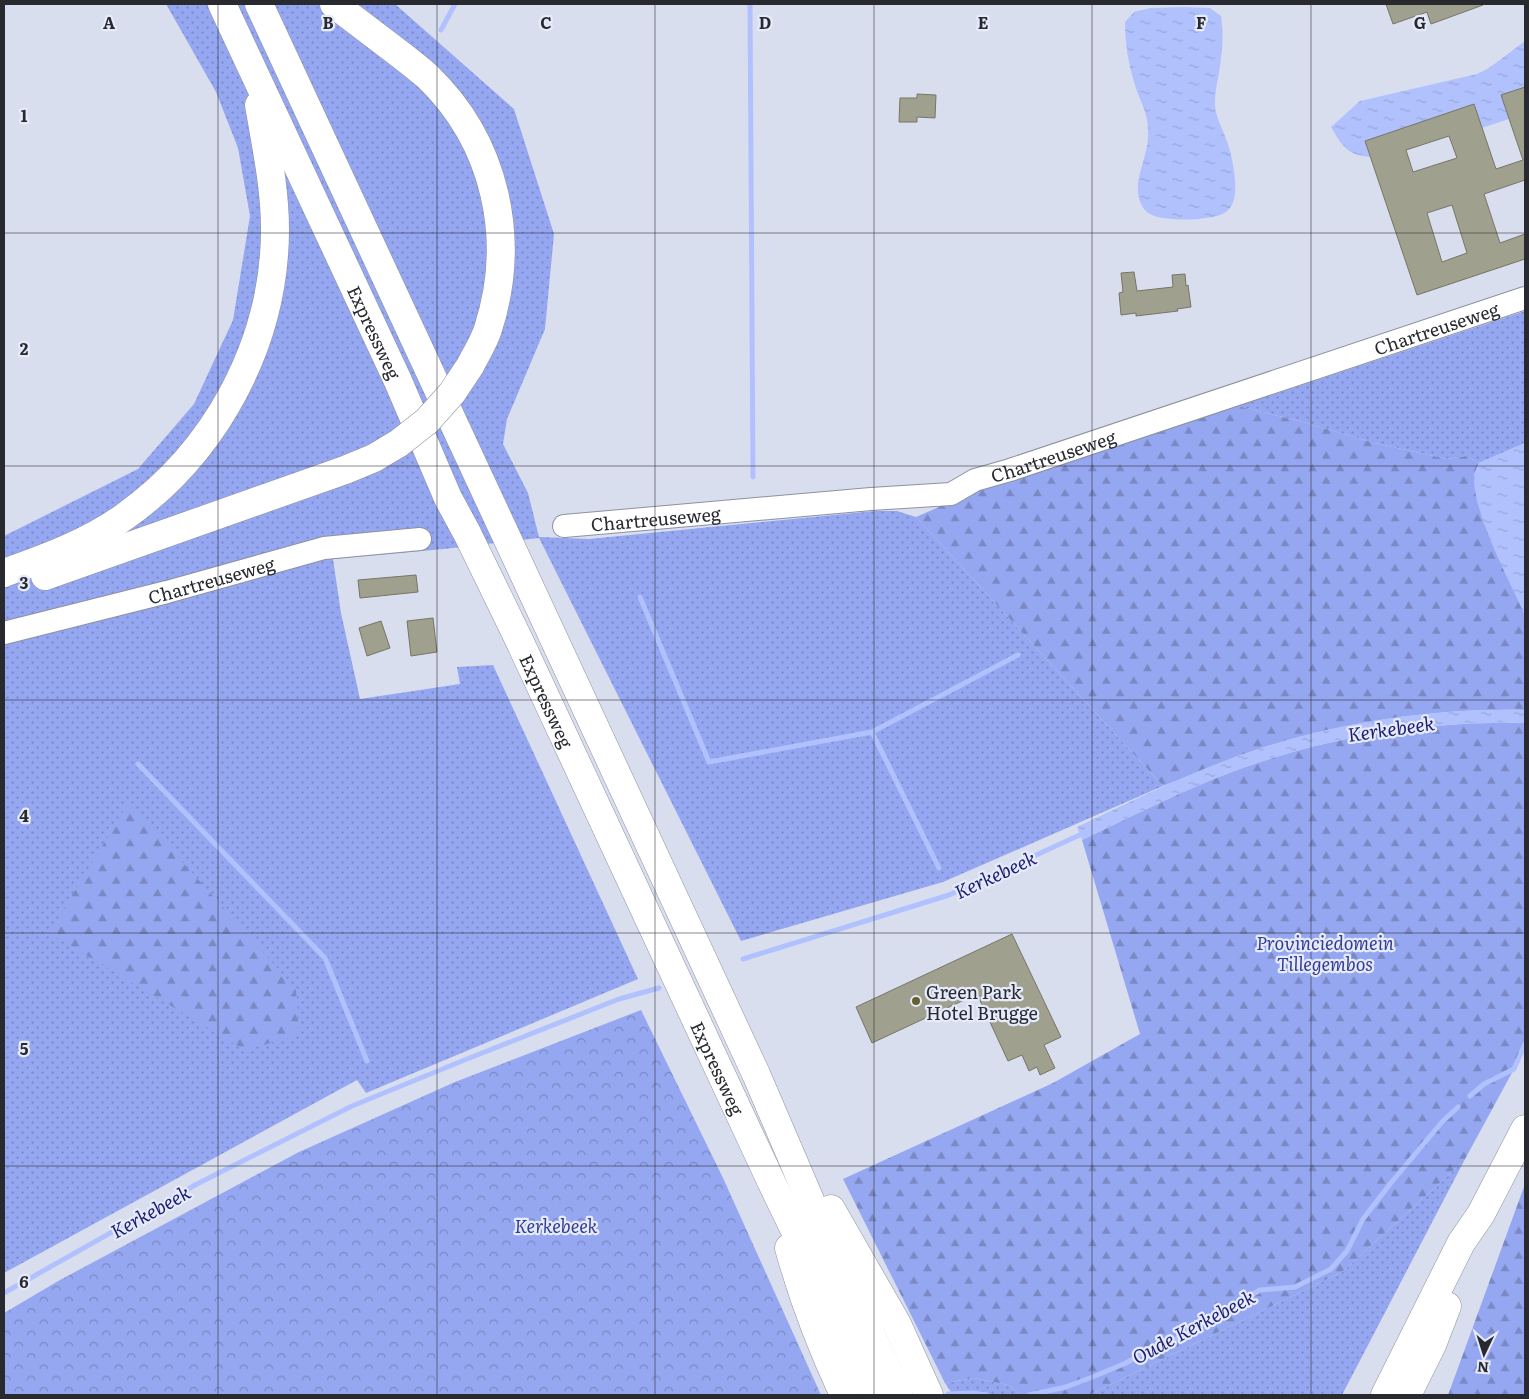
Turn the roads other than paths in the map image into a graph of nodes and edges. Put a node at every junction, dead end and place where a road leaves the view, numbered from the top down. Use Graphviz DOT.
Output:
graph roads {
  1 [pos="222,4"];
  2 [pos="259,4"];
  3 [pos="334,4"];
  4 [pos="252,70"];
  5 [pos="1525,298"];
  6 [pos="564,526"];
  7 [pos="420,539"];
  8 [pos="4,573"];
  9 [pos="4,592"];
  10 [pos="4,633"];
  11 [pos="1525,1129"];
  12 [pos="783,1134"];
  13 [pos="770,1179"];
  14 [pos="1481,1214"];
  15 [pos="844,1395"];
  16 [pos="874,1395"];
  17 [pos="899,1395"];
  18 [pos="929,1395"];
  19 [pos="1385,1395"];
  20 [pos="1407,1395"];
  1 -- 4 [label="main road, Expressweg"];
  2 -- 12 [label="main road, Expressweg"];
  3 -- 9 [label="main road, bridge"];
  4 -- 8 [label="main road"];
  4 -- 13 [label="main road, Expressweg"];
  5 -- 6 [label="street, Chartreuseweg"];
  7 -- 10 [label="street, Chartreuseweg"];
  11 -- 14 [label="main road"];
  12 -- 17 [label="main road, Expressweg"];
  12 -- 18 [label="main road"];
  13 -- 15 [label="main road"];
  13 -- 16 [label="main road, Expressweg"];
  14 -- 19 [label="main road"];
  14 -- 20 [label="main road"];
}
